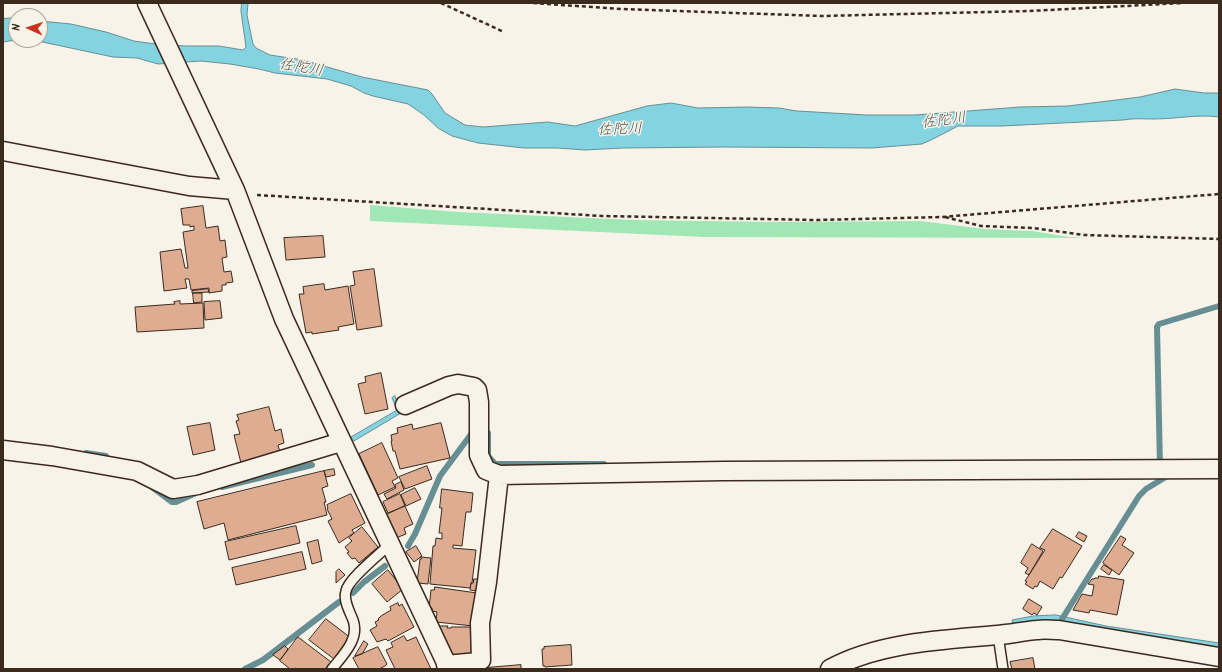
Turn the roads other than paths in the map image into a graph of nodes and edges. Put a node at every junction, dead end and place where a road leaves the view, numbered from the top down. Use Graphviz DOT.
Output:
graph roads {
  1 [pos="147,3"];
  2 [pos="3,151"];
  3 [pos="235,189"];
  4 [pos="405,405"];
  5 [pos="341,442"];
  6 [pos="3,450"];
  7 [pos="1219,469"];
  8 [pos="499,475"];
  9 [pos="390,544"];
  10 [pos="998,635"];
  11 [pos="1219,657"];
  12 [pos="448,667"];
  13 [pos="332,669"];
  14 [pos="830,669"];
  15 [pos="1003,669"];
  1 -- 3 [label="street"];
  2 -- 3 [label="street"];
  3 -- 5 [label="street"];
  4 -- 8 [label="street"];
  5 -- 6 [label="street"];
  5 -- 9 [label="street"];
  7 -- 8 [label="street"];
  8 -- 12 [label="street"];
  9 -- 12 [label="street"];
  9 -- 13 [label="lane"];
  10 -- 11 [label="street"];
  10 -- 14 [label="street"];
  10 -- 15 [label="lane"];
}
